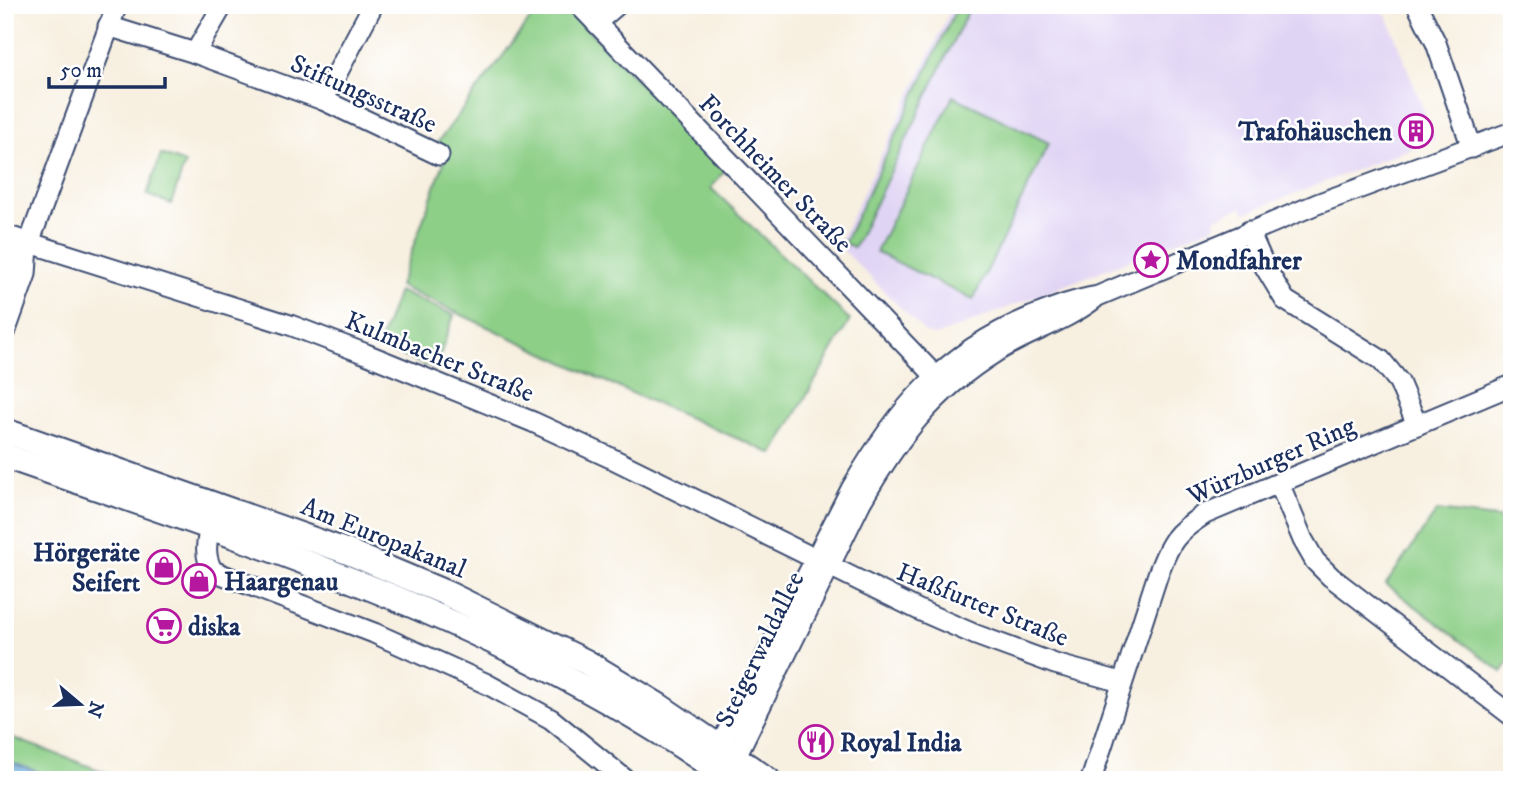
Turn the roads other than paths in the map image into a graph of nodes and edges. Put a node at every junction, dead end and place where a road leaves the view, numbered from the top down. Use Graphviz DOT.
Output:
graph roads {
  1 [pos="117,5"];
  2 [pos="223,5"];
  3 [pos="373,5"];
  4 [pos="579,5"];
  5 [pos="617,5"];
  6 [pos="1417,5"];
  7 [pos="596,23"];
  8 [pos="108,26"];
  9 [pos="195,53"];
  10 [pos="323,100"];
  11 [pos="1512,132"];
  12 [pos="1472,148"];
  13 [pos="439,155"];
  14 [pos="1250,231"];
  15 [pos="5,235"];
  16 [pos="29,243"];
  17 [pos="5,289"];
  18 [pos="5,333"];
  19 [pos="941,382"];
  20 [pos="1512,385"];
  21 [pos="1417,425"];
  22 [pos="5,431"];
  23 [pos="5,456"];
  24 [pos="1279,482"];
  25 [pos="210,528"];
  26 [pos="822,562"];
  27 [pos="1121,682"];
  28 [pos="1512,716"];
  29 [pos="724,767"];
  30 [pos="626,780"];
  31 [pos="768,780"];
  32 [pos="1091,780"];
  1 -- 8 [label="street"];
  2 -- 9 [label="street"];
  3 -- 10 [label="street"];
  4 -- 7 [label="street, Forchheimer Straße"];
  5 -- 7 [label="street"];
  6 -- 12 [label="street"];
  7 -- 19 [label="street, Forchheimer Straße"];
  8 -- 9 [label="street, Stiftungsstraße"];
  8 -- 16 [label="street"];
  9 -- 10 [label="street, Stiftungsstraße"];
  10 -- 13 [label="street, Stiftungsstraße"];
  11 -- 12 [label="street, Steigerwaldallee"];
  12 -- 14 [label="street, Steigerwaldallee"];
  14 -- 19 [label="street, Steigerwaldallee"];
  14 -- 21 [label="street"];
  15 -- 16 [label="street, Kulmbacher Straße"];
  16 -- 17 [label="street"];
  16 -- 18 [label="street"];
  16 -- 26 [label="street, Kulmbacher Straße"];
  19 -- 26 [label="street, Steigerwaldallee"];
  20 -- 21 [label="street, Würzburger Ring"];
  21 -- 24 [label="street, Würzburger Ring"];
  22 -- 29 [label="main road, Am Europakanal"];
  23 -- 25 [label="main road, Am Europakanal"];
  24 -- 27 [label="street, Würzburger Ring"];
  24 -- 28 [label="street"];
  25 -- 29 [label="main road, Am Europakanal"];
  25 -- 30 [label="street"];
  26 -- 27 [label="street, Haßfurter Straße"];
  26 -- 29 [label="street, Steigerwaldallee"];
  27 -- 32 [label="street, Würzburger Ring"];
  29 -- 31 [label="main road, Am Europakanal"];
}
